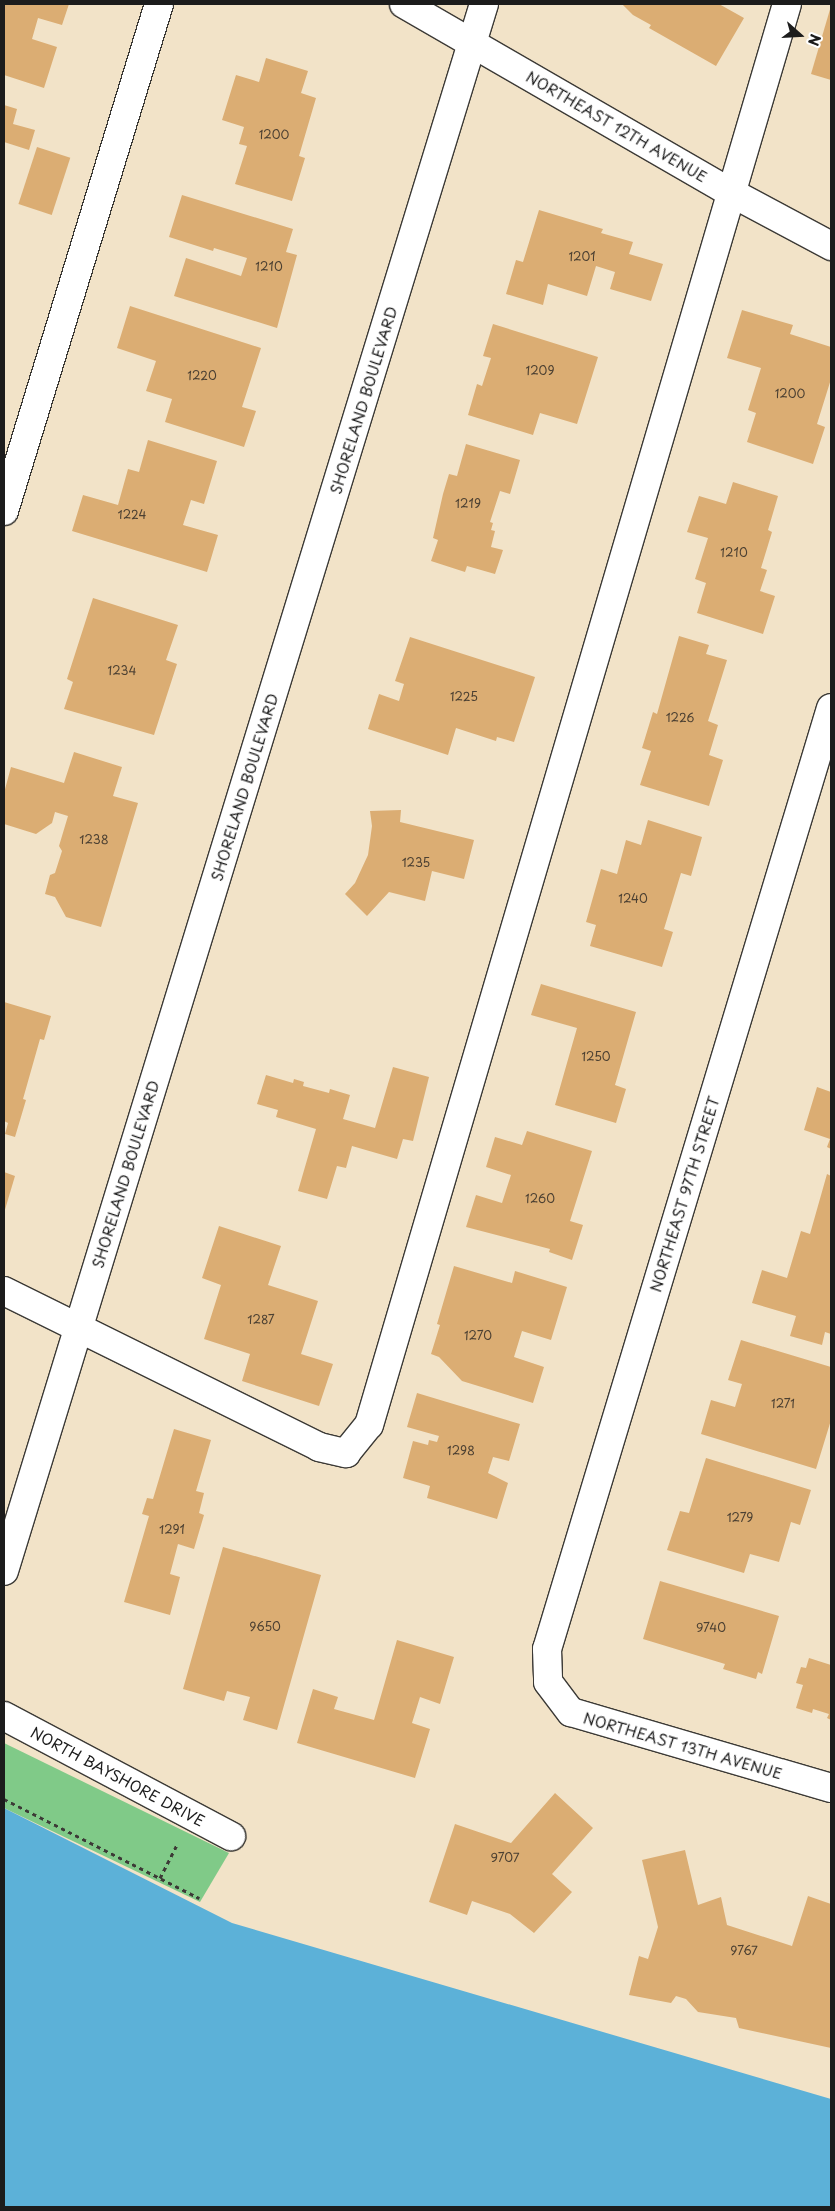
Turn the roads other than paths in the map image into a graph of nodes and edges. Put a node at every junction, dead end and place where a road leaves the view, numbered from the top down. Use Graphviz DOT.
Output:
graph roads {
  1 [pos="159,4"];
  2 [pos="404,4"];
  3 [pos="484,4"];
  4 [pos="787,4"];
  5 [pos="472,42"];
  6 [pos="730,192"];
  7 [pos="831,246"];
  8 [pos="4,511"];
  9 [pos="831,708"];
  10 [pos="4,1291"];
  11 [pos="78,1328"];
  12 [pos="4,1571"];
  13 [pos="548,1682"];
  14 [pos="4,1716"];
  15 [pos="831,1788"];
  16 [pos="231,1836"];
  1 -- 8 [label="street"];
  2 -- 5 [label="street, NORTHEAST 12TH AVENUE"];
  3 -- 5 [label="street, SHORELAND BOULEVARD"];
  4 -- 6 [label="street"];
  5 -- 6 [label="street, NORTHEAST 12TH AVENUE"];
  5 -- 11 [label="street, SHORELAND BOULEVARD"];
  6 -- 7 [label="street, NORTHEAST 12TH AVENUE"];
  6 -- 11 [label="street"];
  9 -- 13 [label="street, NORTHEAST 97TH STREET"];
  10 -- 11 [label="street"];
  11 -- 12 [label="street, SHORELAND BOULEVARD"];
  13 -- 15 [label="street, NORTHEAST 13TH AVENUE"];
  14 -- 16 [label="street, NORTH BAYSHORE DRIVE"];
}
